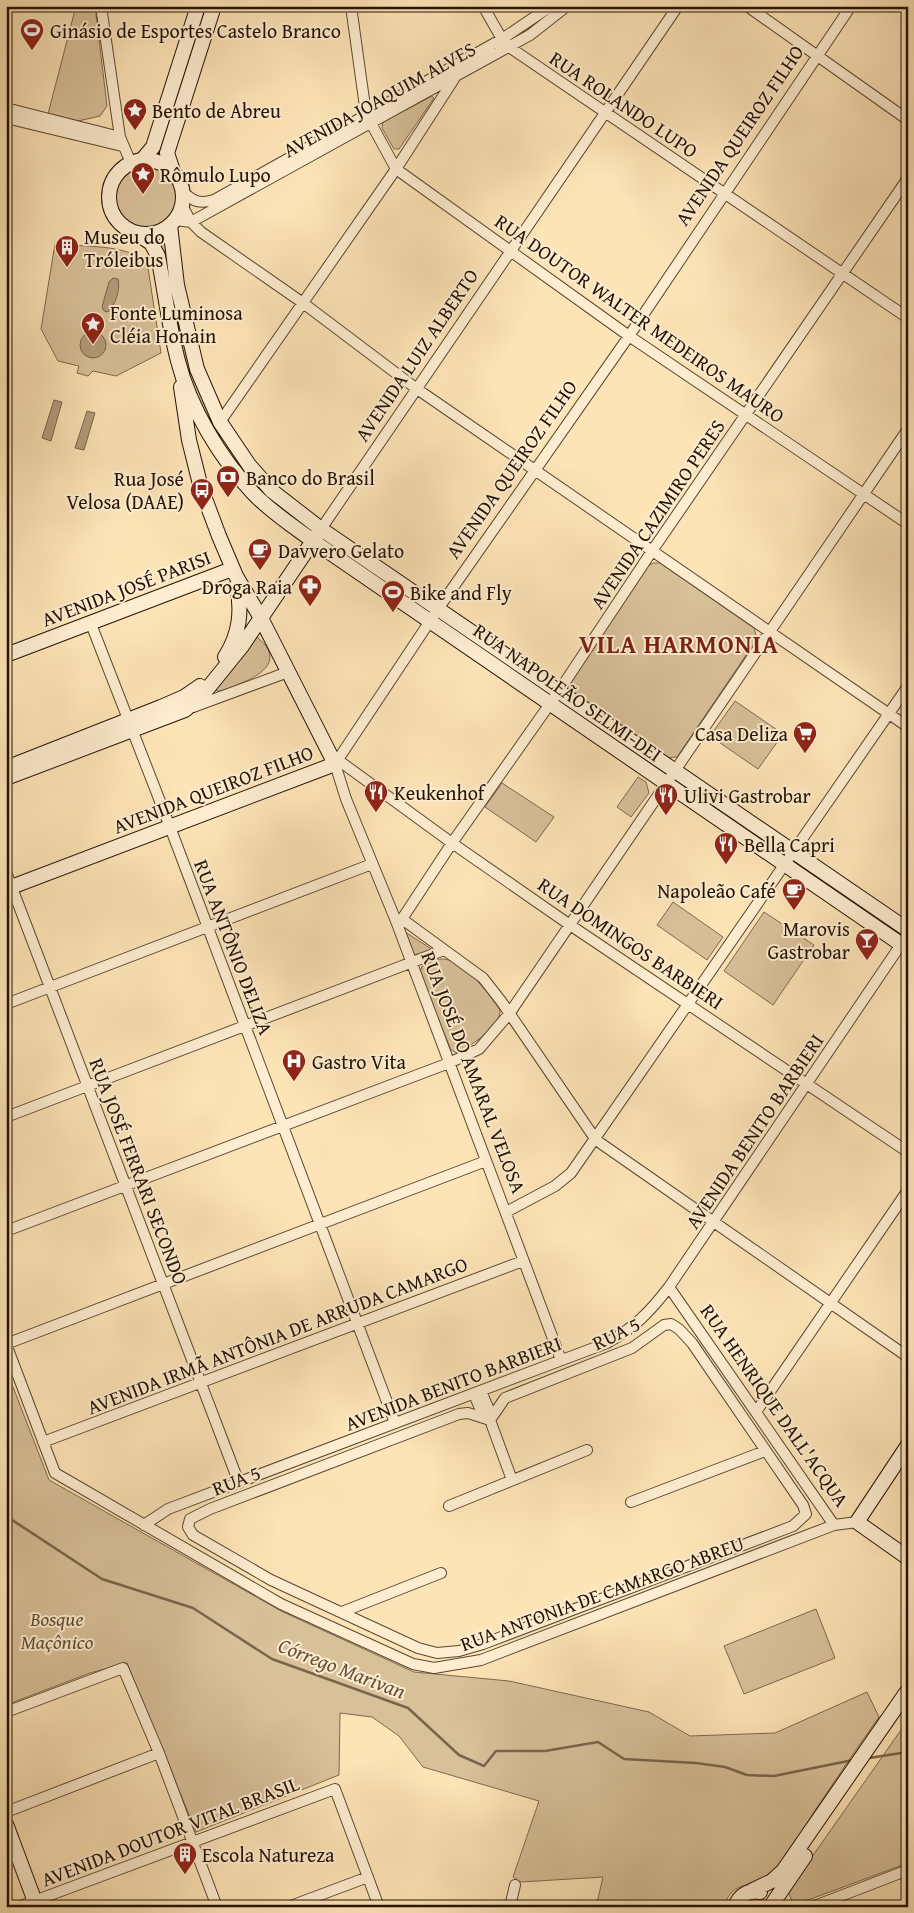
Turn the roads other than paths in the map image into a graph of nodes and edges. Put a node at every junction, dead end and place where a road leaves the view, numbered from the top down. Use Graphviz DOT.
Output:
graph roads {
  1 [pos="101,6"];
  2 [pos="198,6"];
  3 [pos="214,6"];
  4 [pos="351,6"];
  5 [pos="483,6"];
  6 [pos="551,6"];
  7 [pos="567,6"];
  8 [pos="678,6"];
  9 [pos="747,6"];
  10 [pos="851,6"];
  11 [pos="502,39"];
  12 [pos="509,47"];
  13 [pos="816,56"];
  14 [pos="454,78"];
  15 [pos="6,108"];
  16 [pos="605,111"];
  17 [pos="6,118"];
  18 [pos="369,119"];
  19 [pos="908,120"];
  20 [pos="121,141"];
  21 [pos="137,162"];
  22 [pos="396,169"];
  23 [pos="172,171"];
  24 [pos="908,178"];
  25 [pos="724,192"];
  26 [pos="182,198"];
  27 [pos="173,222"];
  28 [pos="191,222"];
  29 [pos="136,233"];
  30 [pos="511,250"];
  31 [pos="842,274"];
  32 [pos="303,303"];
  33 [pos="908,318"];
  34 [pos="629,336"];
  35 [pos="178,362"];
  36 [pos="417,389"];
  37 [pos="746,413"];
  38 [pos="220,422"];
  39 [pos="908,430"];
  40 [pos="534,470"];
  41 [pos="864,493"];
  42 [pos="908,524"];
  43 [pos="317,535"];
  44 [pos="652,551"];
  45 [pos="234,573"];
  46 [pos="438,609"];
  47 [pos="240,611"];
  48 [pos="260,618"];
  49 [pos="430,621"];
  50 [pos="91,624"];
  51 [pos="770,630"];
  52 [pos="6,655"];
  53 [pos="288,672"];
  54 [pos="908,686"];
  55 [pos="559,691"];
  56 [pos="550,703"];
  57 [pos="184,710"];
  58 [pos="888,714"];
  59 [pos="131,725"];
  60 [pos="908,727"];
  61 [pos="336,762"];
  62 [pos="6,768"];
  63 [pos="675,770"];
  64 [pos="354,773"];
  65 [pos="6,778"];
  66 [pos="666,784"];
  67 [pos="346,799"];
  68 [pos="170,827"];
  69 [pos="452,843"];
  70 [pos="792,852"];
  71 [pos="372,864"];
  72 [pos="784,864"];
  73 [pos="6,872"];
  74 [pos="9,888"];
  75 [pos="399,920"];
  76 [pos="570,925"];
  77 [pos="207,927"];
  78 [pos="906,939"];
  79 [pos="444,950"];
  80 [pos="412,963"];
  81 [pos="50,987"];
  82 [pos="689,1003"];
  83 [pos="6,1004"];
  84 [pos="510,1014"];
  85 [pos="245,1027"];
  86 [pos="449,1063"];
  87 [pos="808,1084"];
  88 [pos="88,1086"];
  89 [pos="6,1117"];
  90 [pos="283,1125"];
  91 [pos="596,1140"];
  92 [pos="908,1152"];
  93 [pos="486,1161"];
  94 [pos="126,1186"];
  95 [pos="908,1190"];
  96 [pos="506,1212"];
  97 [pos="320,1224"];
  98 [pos="713,1224"];
  99 [pos="6,1231"];
  100 [pos="523,1261"];
  101 [pos="163,1285"];
  102 [pos="669,1286"];
  103 [pos="830,1304"];
  104 [pos="358,1323"];
  105 [pos="6,1344"];
  106 [pos="908,1357"];
  107 [pos="561,1360"];
  108 [pos="200,1383"];
  109 [pos="477,1392"];
  110 [pos="756,1412"];
  111 [pos="489,1419"];
  112 [pos="395,1423"];
  113 [pos="43,1442"];
  114 [pos="908,1445"];
  115 [pos="587,1450"];
  116 [pos="765,1451"];
  117 [pos="512,1480"];
  118 [pos="239,1483"];
  119 [pos="631,1502"];
  120 [pos="448,1506"];
  121 [pos="856,1522"];
  122 [pos="144,1525"];
  123 [pos="834,1525"];
  124 [pos="908,1558"];
  125 [pos="441,1573"];
  126 [pos="370,1601"];
  127 [pos="342,1612"];
  128 [pos="372,1626"];
  129 [pos="908,1690"];
  130 [pos="908,1705"];
  131 [pos="6,1712"];
  132 [pos="893,1719"];
  133 [pos="159,1753"];
  134 [pos="854,1777"];
  135 [pos="6,1812"];
  136 [pos="6,1824"];
  137 [pos="193,1841"];
  138 [pos="908,1870"];
  139 [pos="368,1877"];
  140 [pos="515,1885"];
  141 [pos="751,1891"];
  142 [pos="36,1904"];
  143 [pos="774,1906"];
  144 [pos="18,1907"];
  145 [pos="217,1907"];
  146 [pos="288,1907"];
  147 [pos="379,1907"];
  148 [pos="510,1907"];
  149 [pos="735,1907"];
  150 [pos="812,1907"];
  1 -- 20 [label="street"];
  2 -- 21 [label="main road"];
  3 -- 23 [label="main road"];
  4 -- 18 [label="street"];
  5 -- 11 [label="street, RUA ROLANDO LUPO"];
  6 -- 11 [label="street, AVENIDA JOAQUIM ALVES"];
  7 -- 12 [label="street, AVENIDA JOAQUIM ALVES"];
  8 -- 16 [label="street, AVENIDA LUIZ ALBERTO"];
  9 -- 13 [label="street"];
  10 -- 13 [label="street, AVENIDA QUEIROZ FILHO"];
  11 -- 12 [label="street, RUA ROLANDO LUPO"];
  11 -- 18 [label="street, AVENIDA JOAQUIM ALVES"];
  12 -- 14 [label="street, AVENIDA JOAQUIM ALVES"];
  12 -- 16 [label="street, RUA ROLANDO LUPO"];
  13 -- 19 [label="street"];
  13 -- 25 [label="street, AVENIDA QUEIROZ FILHO"];
  14 -- 18 [label="street, AVENIDA JOAQUIM ALVES"];
  14 -- 22 [label="street"];
  15 -- 20 [label="street"];
  16 -- 25 [label="street, RUA ROLANDO LUPO"];
  16 -- 30 [label="street, AVENIDA LUIZ ALBERTO"];
  17 -- 20 [label="street"];
  18 -- 22 [label="street, RUA DOUTOR WALTER MEDEIROS MAURO"];
  18 -- 26 [label="street, AVENIDA JOAQUIM ALVES"];
  18 -- 28 [label="street, AVENIDA JOAQUIM ALVES"];
  20 -- 21 [label="street"];
  21 -- 23 [label="main road"];
  21 -- 29 [label="main road"];
  22 -- 30 [label="street, RUA DOUTOR WALTER MEDEIROS MAURO"];
  22 -- 32 [label="street"];
  23 -- 26 [label="main road"];
  24 -- 31 [label="street, AVENIDA CAZIMIRO PERES"];
  25 -- 31 [label="street, RUA ROLANDO LUPO"];
  25 -- 34 [label="street, AVENIDA QUEIROZ FILHO"];
  26 -- 27 [label="main road"];
  26 -- 28 [label="street"];
  27 -- 28 [label="street"];
  27 -- 29 [label="main road"];
  27 -- 38 [label="main road, RUA NAPOLEÃO SELMI-DEI"];
  28 -- 32 [label="street"];
  29 -- 35 [label="main road, RUA NAPOLEÃO SELMI-DEI"];
  30 -- 34 [label="street, RUA DOUTOR WALTER MEDEIROS MAURO"];
  30 -- 36 [label="street, AVENIDA LUIZ ALBERTO"];
  31 -- 33 [label="street, RUA ROLANDO LUPO"];
  31 -- 37 [label="street, AVENIDA CAZIMIRO PERES"];
  32 -- 36 [label="street"];
  32 -- 38 [label="street"];
  34 -- 37 [label="street, RUA DOUTOR WALTER MEDEIROS MAURO"];
  34 -- 40 [label="street, AVENIDA QUEIROZ FILHO"];
  35 -- 43 [label="main road, RUA NAPOLEÃO SELMI-DEI"];
  35 -- 45 [label="main road, RUA JOSÉ DO AMARAL VELOSA"];
  36 -- 40 [label="street"];
  36 -- 43 [label="street, AVENIDA LUIZ ALBERTO"];
  37 -- 41 [label="street, RUA DOUTOR WALTER MEDEIROS MAURO"];
  37 -- 44 [label="street, AVENIDA CAZIMIRO PERES"];
  38 -- 43 [label="main road, RUA NAPOLEÃO SELMI-DEI"];
  39 -- 41 [label="street"];
  40 -- 44 [label="street"];
  40 -- 46 [label="street, AVENIDA QUEIROZ FILHO"];
  41 -- 42 [label="street, RUA DOUTOR WALTER MEDEIROS MAURO"];
  41 -- 51 [label="street"];
  43 -- 46 [label="main road, RUA NAPOLEÃO SELMI-DEI"];
  43 -- 48 [label="main road, AVENIDA LUIZ ALBERTO"];
  43 -- 49 [label="main road, RUA NAPOLEÃO SELMI-DEI"];
  44 -- 51 [label="street"];
  44 -- 55 [label="street, AVENIDA CAZIMIRO PERES"];
  45 -- 47 [label="main road, RUA JOSÉ DO AMARAL VELOSA"];
  45 -- 48 [label="main road, RUA JOSÉ DO AMARAL VELOSA"];
  45 -- 50 [label="main road, AVENIDA JOSÉ PARISI"];
  46 -- 49 [label="street, AVENIDA QUEIROZ FILHO"];
  46 -- 55 [label="main road, RUA NAPOLEÃO SELMI-DEI"];
  47 -- 59 [label="main road, AVENIDA LUIZ ALBERTO"];
  48 -- 53 [label="main road, RUA JOSÉ DO AMARAL VELOSA"];
  48 -- 57 [label="main road, AVENIDA LUIZ ALBERTO"];
  49 -- 56 [label="main road, RUA NAPOLEÃO SELMI-DEI"];
  49 -- 61 [label="street, AVENIDA QUEIROZ FILHO"];
  50 -- 52 [label="main road, AVENIDA JOSÉ PARISI"];
  50 -- 59 [label="street, RUA ANTÔNIO DELIZA"];
  51 -- 58 [label="street"];
  51 -- 63 [label="street"];
  53 -- 57 [label="street"];
  53 -- 61 [label="main road, RUA JOSÉ DO AMARAL VELOSA"];
  54 -- 58 [label="street"];
  55 -- 56 [label="street, AVENIDA CAZIMIRO PERES"];
  55 -- 63 [label="main road, RUA NAPOLEÃO SELMI-DEI"];
  56 -- 66 [label="main road, RUA NAPOLEÃO SELMI-DEI"];
  56 -- 69 [label="street, AVENIDA CAZIMIRO PERES"];
  57 -- 59 [label="main road, AVENIDA LUIZ ALBERTO"];
  58 -- 60 [label="street"];
  58 -- 70 [label="street"];
  59 -- 62 [label="main road, AVENIDA LUIZ ALBERTO"];
  59 -- 65 [label="main road, AVENIDA LUIZ ALBERTO"];
  59 -- 68 [label="street, RUA ANTÔNIO DELIZA"];
  61 -- 64 [label="street, RUA DOMINGOS BARBIERI"];
  61 -- 67 [label="street, RUA JOSÉ DO AMARAL VELOSA"];
  61 -- 68 [label="main road, AVENIDA QUEIROZ FILHO"];
  63 -- 66 [label="street"];
  63 -- 70 [label="main road, RUA NAPOLEÃO SELMI-DEI"];
  64 -- 67 [label="street"];
  64 -- 69 [label="street, RUA DOMINGOS BARBIERI"];
  66 -- 72 [label="main road, RUA NAPOLEÃO SELMI-DEI"];
  66 -- 76 [label="street"];
  67 -- 71 [label="street, RUA JOSÉ DO AMARAL VELOSA"];
  68 -- 74 [label="main road, AVENIDA QUEIROZ FILHO"];
  68 -- 77 [label="street, RUA ANTÔNIO DELIZA"];
  69 -- 75 [label="street, AVENIDA CAZIMIRO PERES"];
  69 -- 76 [label="street, RUA DOMINGOS BARBIERI"];
  70 -- 72 [label="street"];
  70 -- 78 [label="main road, RUA NAPOLEÃO SELMI-DEI"];
  71 -- 75 [label="street, RUA JOSÉ DO AMARAL VELOSA"];
  71 -- 77 [label="street"];
  72 -- 78 [label="main road, RUA NAPOLEÃO SELMI-DEI"];
  72 -- 82 [label="street"];
  73 -- 74 [label="street, RUA JOSÉ FERRARI SECONDO"];
  74 -- 81 [label="street, RUA JOSÉ FERRARI SECONDO"];
  75 -- 79 [label="street"];
  75 -- 80 [label="street, RUA JOSÉ DO AMARAL VELOSA"];
  76 -- 82 [label="street, RUA DOMINGOS BARBIERI"];
  76 -- 84 [label="street"];
  77 -- 81 [label="street"];
  77 -- 85 [label="street, RUA ANTÔNIO DELIZA"];
  78 -- 87 [label="street, AVENIDA BENITO BARBIERI"];
  79 -- 80 [label="street"];
  79 -- 84 [label="street"];
  80 -- 85 [label="street"];
  80 -- 86 [label="street, RUA JOSÉ DO AMARAL VELOSA"];
  81 -- 83 [label="street"];
  81 -- 88 [label="street, RUA JOSÉ FERRARI SECONDO"];
  82 -- 87 [label="street, RUA DOMINGOS BARBIERI"];
  82 -- 91 [label="street"];
  84 -- 86 [label="street"];
  84 -- 91 [label="street"];
  85 -- 88 [label="street"];
  85 -- 90 [label="street, RUA ANTÔNIO DELIZA"];
  86 -- 90 [label="street"];
  86 -- 93 [label="street, RUA JOSÉ DO AMARAL VELOSA"];
  87 -- 92 [label="street, RUA DOMINGOS BARBIERI"];
  87 -- 98 [label="street, AVENIDA BENITO BARBIERI"];
  88 -- 89 [label="street"];
  88 -- 94 [label="street, RUA JOSÉ FERRARI SECONDO"];
  90 -- 94 [label="street"];
  90 -- 97 [label="street, RUA ANTÔNIO DELIZA"];
  91 -- 96 [label="street"];
  91 -- 98 [label="street"];
  93 -- 96 [label="street, RUA JOSÉ DO AMARAL VELOSA"];
  93 -- 97 [label="street"];
  94 -- 99 [label="street"];
  94 -- 101 [label="street, RUA JOSÉ FERRARI SECONDO"];
  95 -- 103 [label="street"];
  96 -- 100 [label="street, RUA JOSÉ DO AMARAL VELOSA"];
  97 -- 101 [label="street"];
  97 -- 104 [label="street, RUA ANTÔNIO DELIZA"];
  98 -- 102 [label="street, AVENIDA BENITO BARBIERI"];
  98 -- 103 [label="street"];
  100 -- 104 [label="street, AVENIDA IRMÃ ANTÔNIA DE ARRUDA CAMARGO"];
  100 -- 107 [label="street, RUA JOSÉ DO AMARAL VELOSA"];
  101 -- 105 [label="street"];
  101 -- 108 [label="street, RUA JOSÉ FERRARI SECONDO"];
  102 -- 107 [label="street, AVENIDA BENITO BARBIERI"];
  102 -- 110 [label="street, RUA HENRIQUE DALL'ACQUA"];
  103 -- 106 [label="street"];
  103 -- 110 [label="street"];
  104 -- 108 [label="street, AVENIDA IRMÃ ANTÔNIA DE ARRUDA CAMARGO"];
  104 -- 112 [label="street, RUA ANTÔNIO DELIZA"];
  105 -- 113 [label="street, RUA ANTONIA DE CAMARGO ABREU"];
  107 -- 109 [label="street, AVENIDA BENITO BARBIERI"];
  108 -- 113 [label="street, AVENIDA IRMÃ ANTÔNIA DE ARRUDA CAMARGO"];
  108 -- 118 [label="street, RUA JOSÉ FERRARI SECONDO"];
  109 -- 111 [label="street"];
  109 -- 112 [label="street, AVENIDA BENITO BARBIERI"];
  110 -- 123 [label="street, RUA HENRIQUE DALL'ACQUA"];
  111 -- 116 [label="street, RUA 5"];
  111 -- 117 [label="street"];
  111 -- 127 [label="street, RUA 5"];
  112 -- 118 [label="street, AVENIDA BENITO BARBIERI"];
  113 -- 122 [label="street, RUA ANTONIA DE CAMARGO ABREU"];
  114 -- 121 [label="main road"];
  115 -- 117 [label="street"];
  116 -- 119 [label="street"];
  116 -- 128 [label="street, RUA 5"];
  117 -- 120 [label="street"];
  118 -- 122 [label="street, AVENIDA BENITO BARBIERI"];
  121 -- 123 [label="street, RUA HENRIQUE DALL'ACQUA"];
  121 -- 124 [label="main road, RUA HENRIQUE DALL'ACQUA"];
  122 -- 123 [label="street, RUA ANTONIA DE CAMARGO ABREU"];
  125 -- 126 [label="street"];
  126 -- 127 [label="street"];
  126 -- 128 [label="street"];
  127 -- 128 [label="street, RUA 5"];
  129 -- 132 [label="main road"];
  130 -- 132 [label="main road"];
  131 -- 133 [label="street"];
  132 -- 134 [label="main road"];
  133 -- 135 [label="street"];
  133 -- 137 [label="street"];
  134 -- 141 [label="main road"];
  134 -- 143 [label="main road"];
  136 -- 142 [label="main road"];
  137 -- 139 [label="street, AVENIDA DOUTOR VITAL BRASIL"];
  137 -- 142 [label="street, AVENIDA DOUTOR VITAL BRASIL"];
  137 -- 145 [label="street"];
  138 -- 150 [label="street"];
  139 -- 146 [label="street"];
  139 -- 147 [label="street"];
  140 -- 148 [label="street"];
  141 -- 143 [label="main road"];
  141 -- 149 [label="main road"];
  142 -- 144 [label="street, AVENIDA DOUTOR VITAL BRASIL"];
}
